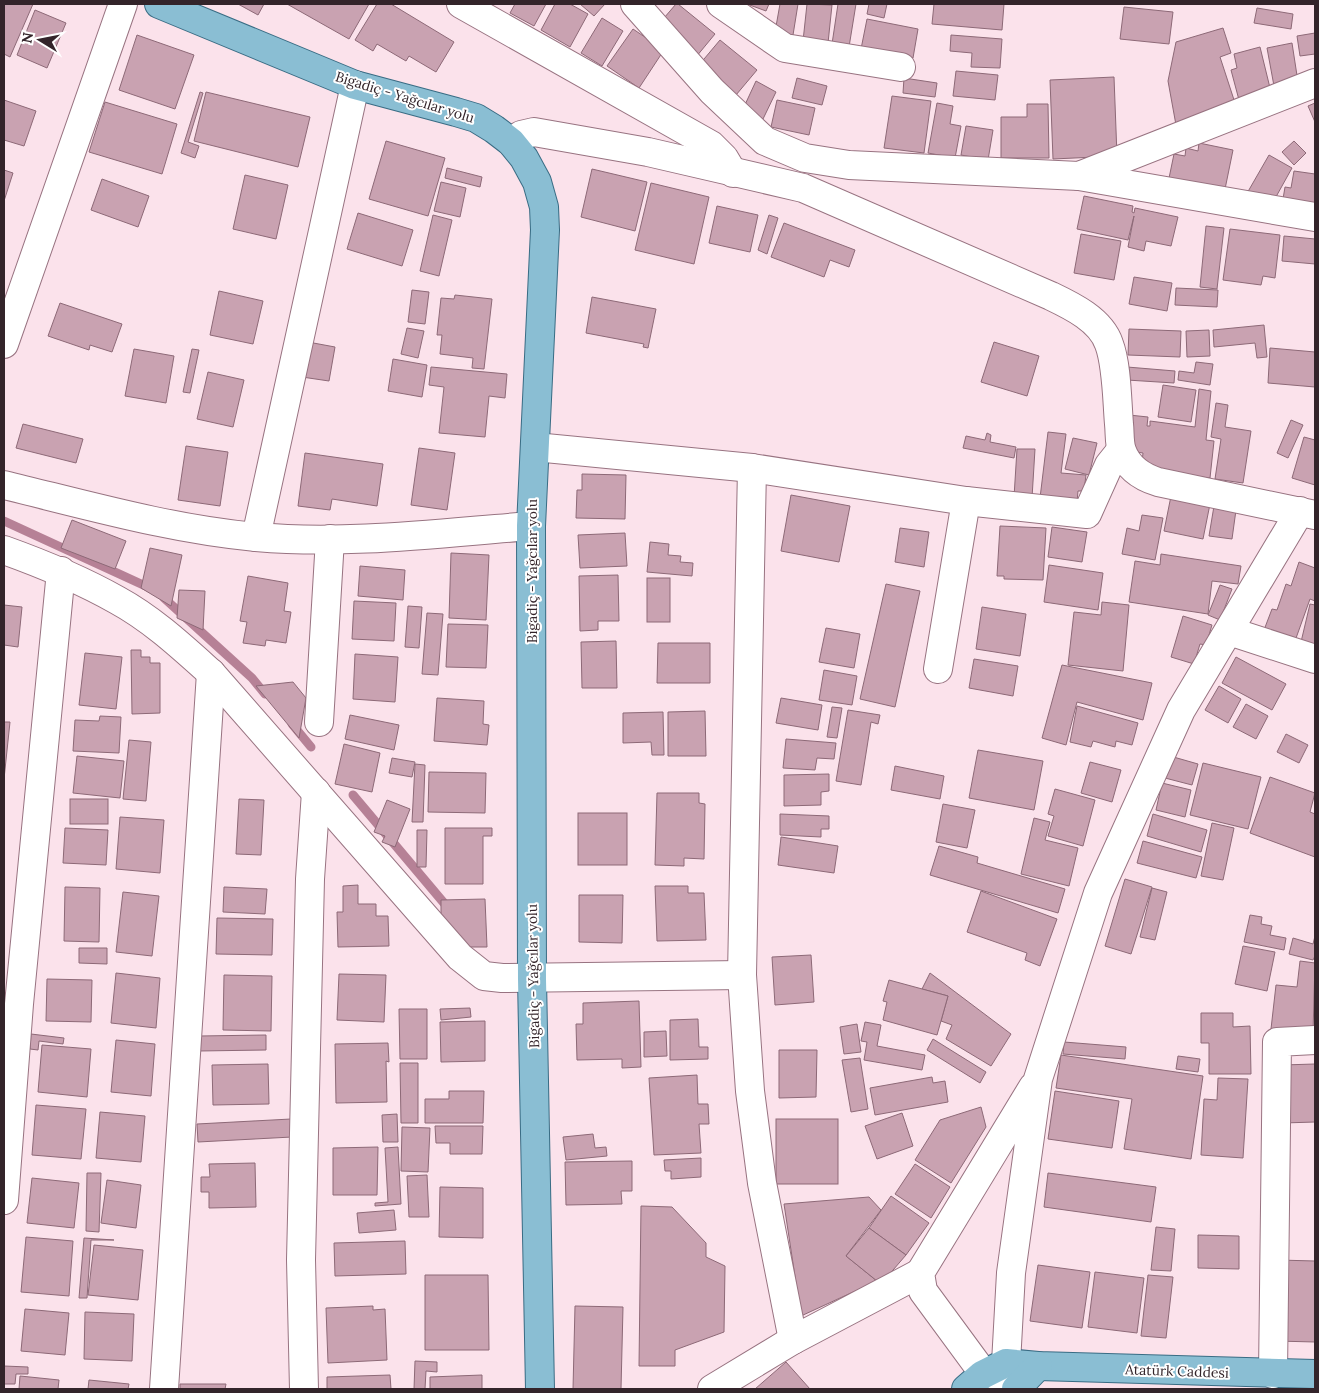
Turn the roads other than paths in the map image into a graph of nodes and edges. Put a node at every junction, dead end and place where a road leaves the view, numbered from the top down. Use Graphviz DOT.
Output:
graph roads {
  1 [pos="123,4"];
  2 [pos="159,4"];
  3 [pos="461,4"];
  4 [pos="634,4"];
  5 [pos="720,4"];
  6 [pos="901,68"];
  7 [pos="1315,83"];
  8 [pos="355,85"];
  9 [pos="765,141"];
  10 [pos="511,142"];
  11 [pos="733,172"];
  12 [pos="1079,176"];
  13 [pos="803,188"];
  14 [pos="1315,217"];
  15 [pos="4,344"];
  16 [pos="535,447"];
  17 [pos="1121,450"];
  18 [pos="752,468"];
  19 [pos="4,485"];
  20 [pos="966,501"];
  21 [pos="1308,513"];
  22 [pos="532,526"];
  23 [pos="256,537"];
  24 [pos="330,539"];
  25 [pos="4,550"];
  26 [pos="61,571"];
  27 [pos="1229,631"];
  28 [pos="1315,659"];
  29 [pos="938,669"];
  30 [pos="212,673"];
  31 [pos="319,722"];
  32 [pos="316,792"];
  33 [pos="742,975"];
  34 [pos="532,979"];
  35 [pos="11,1003"];
  36 [pos="1315,1040"];
  37 [pos="1038,1079"];
  38 [pos="4,1200"];
  39 [pos="920,1273"];
  40 [pos="793,1340"];
  41 [pos="1273,1374"];
  42 [pos="1315,1374"];
  43 [pos="1003,1380"];
  44 [pos="164,1389"];
  45 [pos="304,1389"];
  46 [pos="540,1389"];
  47 [pos="712,1389"];
  1 -- 15 [label="street"];
  2 -- 8 [label="main road, Bigadiç - Yağcılar yolu"];
  3 -- 11 [label="street"];
  4 -- 9 [label="street"];
  5 -- 6 [label="street"];
  7 -- 12 [label="street"];
  8 -- 10 [label="main road, Bigadiç - Yağcılar yolu"];
  8 -- 23 [label="street"];
  9 -- 12 [label="street"];
  9 -- 13 [label="street"];
  10 -- 11 [label="street"];
  10 -- 16 [label="main road, Bigadiç - Yağcılar yolu"];
  11 -- 13 [label="street"];
  12 -- 14 [label="street"];
  13 -- 17 [label="street"];
  16 -- 18 [label="street"];
  16 -- 22 [label="main road, Bigadiç - Yağcılar yolu"];
  17 -- 20 [label="street"];
  17 -- 21 [label="street"];
  18 -- 20 [label="street"];
  18 -- 33 [label="street"];
  19 -- 23 [label="street"];
  20 -- 29 [label="street"];
  21 -- 27 [label="street"];
  22 -- 24 [label="street"];
  22 -- 34 [label="main road, Bigadiç - Yağcılar yolu"];
  23 -- 24 [label="street"];
  24 -- 31 [label="street"];
  25 -- 26 [label="street"];
  26 -- 30 [label="street"];
  26 -- 35 [label="street"];
  27 -- 28 [label="street"];
  27 -- 37 [label="street"];
  30 -- 32 [label="street"];
  30 -- 44 [label="street"];
  32 -- 34 [label="street"];
  32 -- 45 [label="street"];
  33 -- 34 [label="street"];
  33 -- 40 [label="street"];
  34 -- 46 [label="main road, Bigadiç - Yağcılar yolu"];
  35 -- 38 [label="street"];
  36 -- 41 [label="street"];
  37 -- 39 [label="street"];
  37 -- 43 [label="street"];
  39 -- 40 [label="street"];
  39 -- 43 [label="street"];
  40 -- 47 [label="street"];
  41 -- 42 [label="main road, Atatürk Caddesi"];
  41 -- 43 [label="main road, Atatürk Caddesi"];
}
